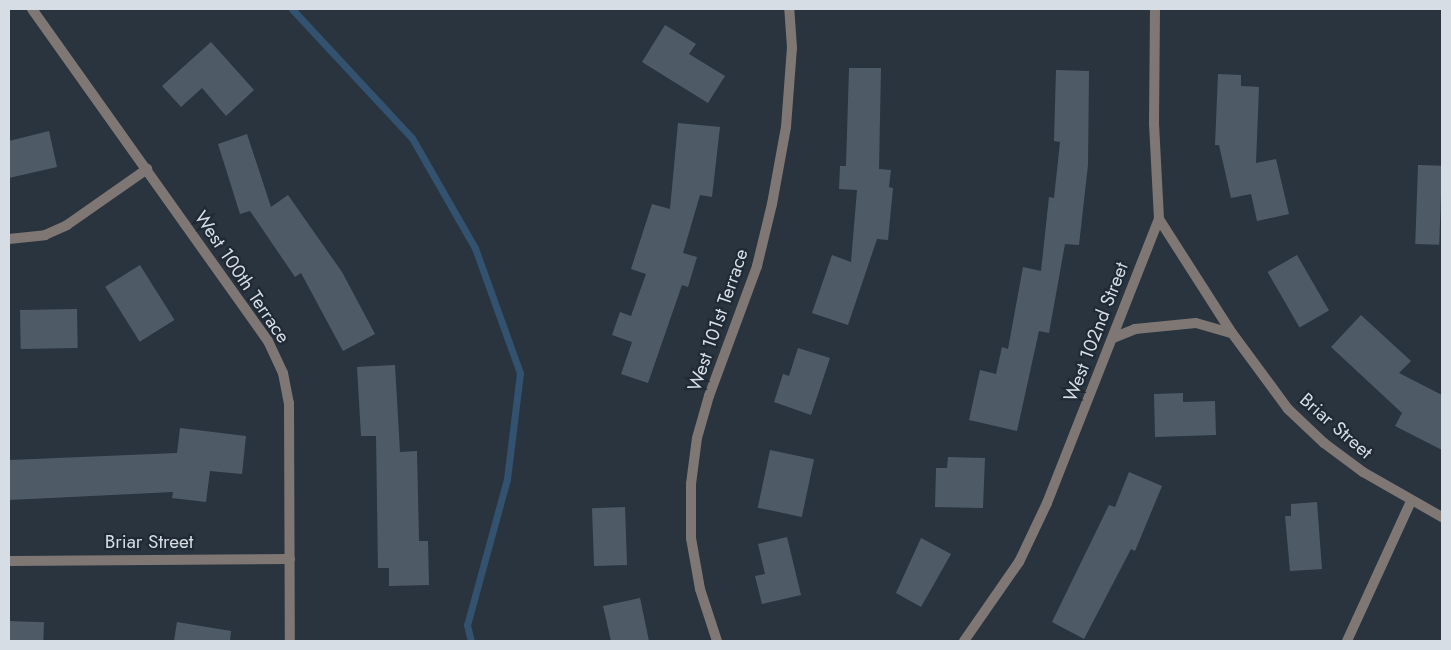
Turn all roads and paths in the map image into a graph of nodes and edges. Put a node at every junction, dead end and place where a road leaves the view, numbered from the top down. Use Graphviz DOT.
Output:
graph roads {
  1 [pos="32,9"];
  2 [pos="789,9"];
  3 [pos="1155,9"];
  4 [pos="147,169"];
  5 [pos="1159,219"];
  6 [pos="9,239"];
  7 [pos="1232,333"];
  8 [pos="1113,338"];
  9 [pos="1411,501"];
  10 [pos="1442,517"];
  11 [pos="290,559"];
  12 [pos="9,560"];
  13 [pos="290,641"];
  14 [pos="717,641"];
  15 [pos="964,641"];
  16 [pos="1347,641"];
  1 -- 4 [label="street, West 100th Terrace"];
  2 -- 14 [label="street, West 101st Terrace"];
  3 -- 5 [label="street, West 102nd Street"];
  4 -- 6 [label="street"];
  4 -- 11 [label="street, West 100th Terrace"];
  5 -- 7 [label="street, Briar Street"];
  5 -- 8 [label="street, West 102nd Street"];
  7 -- 8 [label="street"];
  7 -- 9 [label="street, Briar Street"];
  8 -- 15 [label="street, West 102nd Street"];
  9 -- 10 [label="street, Briar Street"];
  9 -- 16 [label="street"];
  11 -- 12 [label="street, Briar Street"];
  11 -- 13 [label="street, West 100th Terrace"];
}
